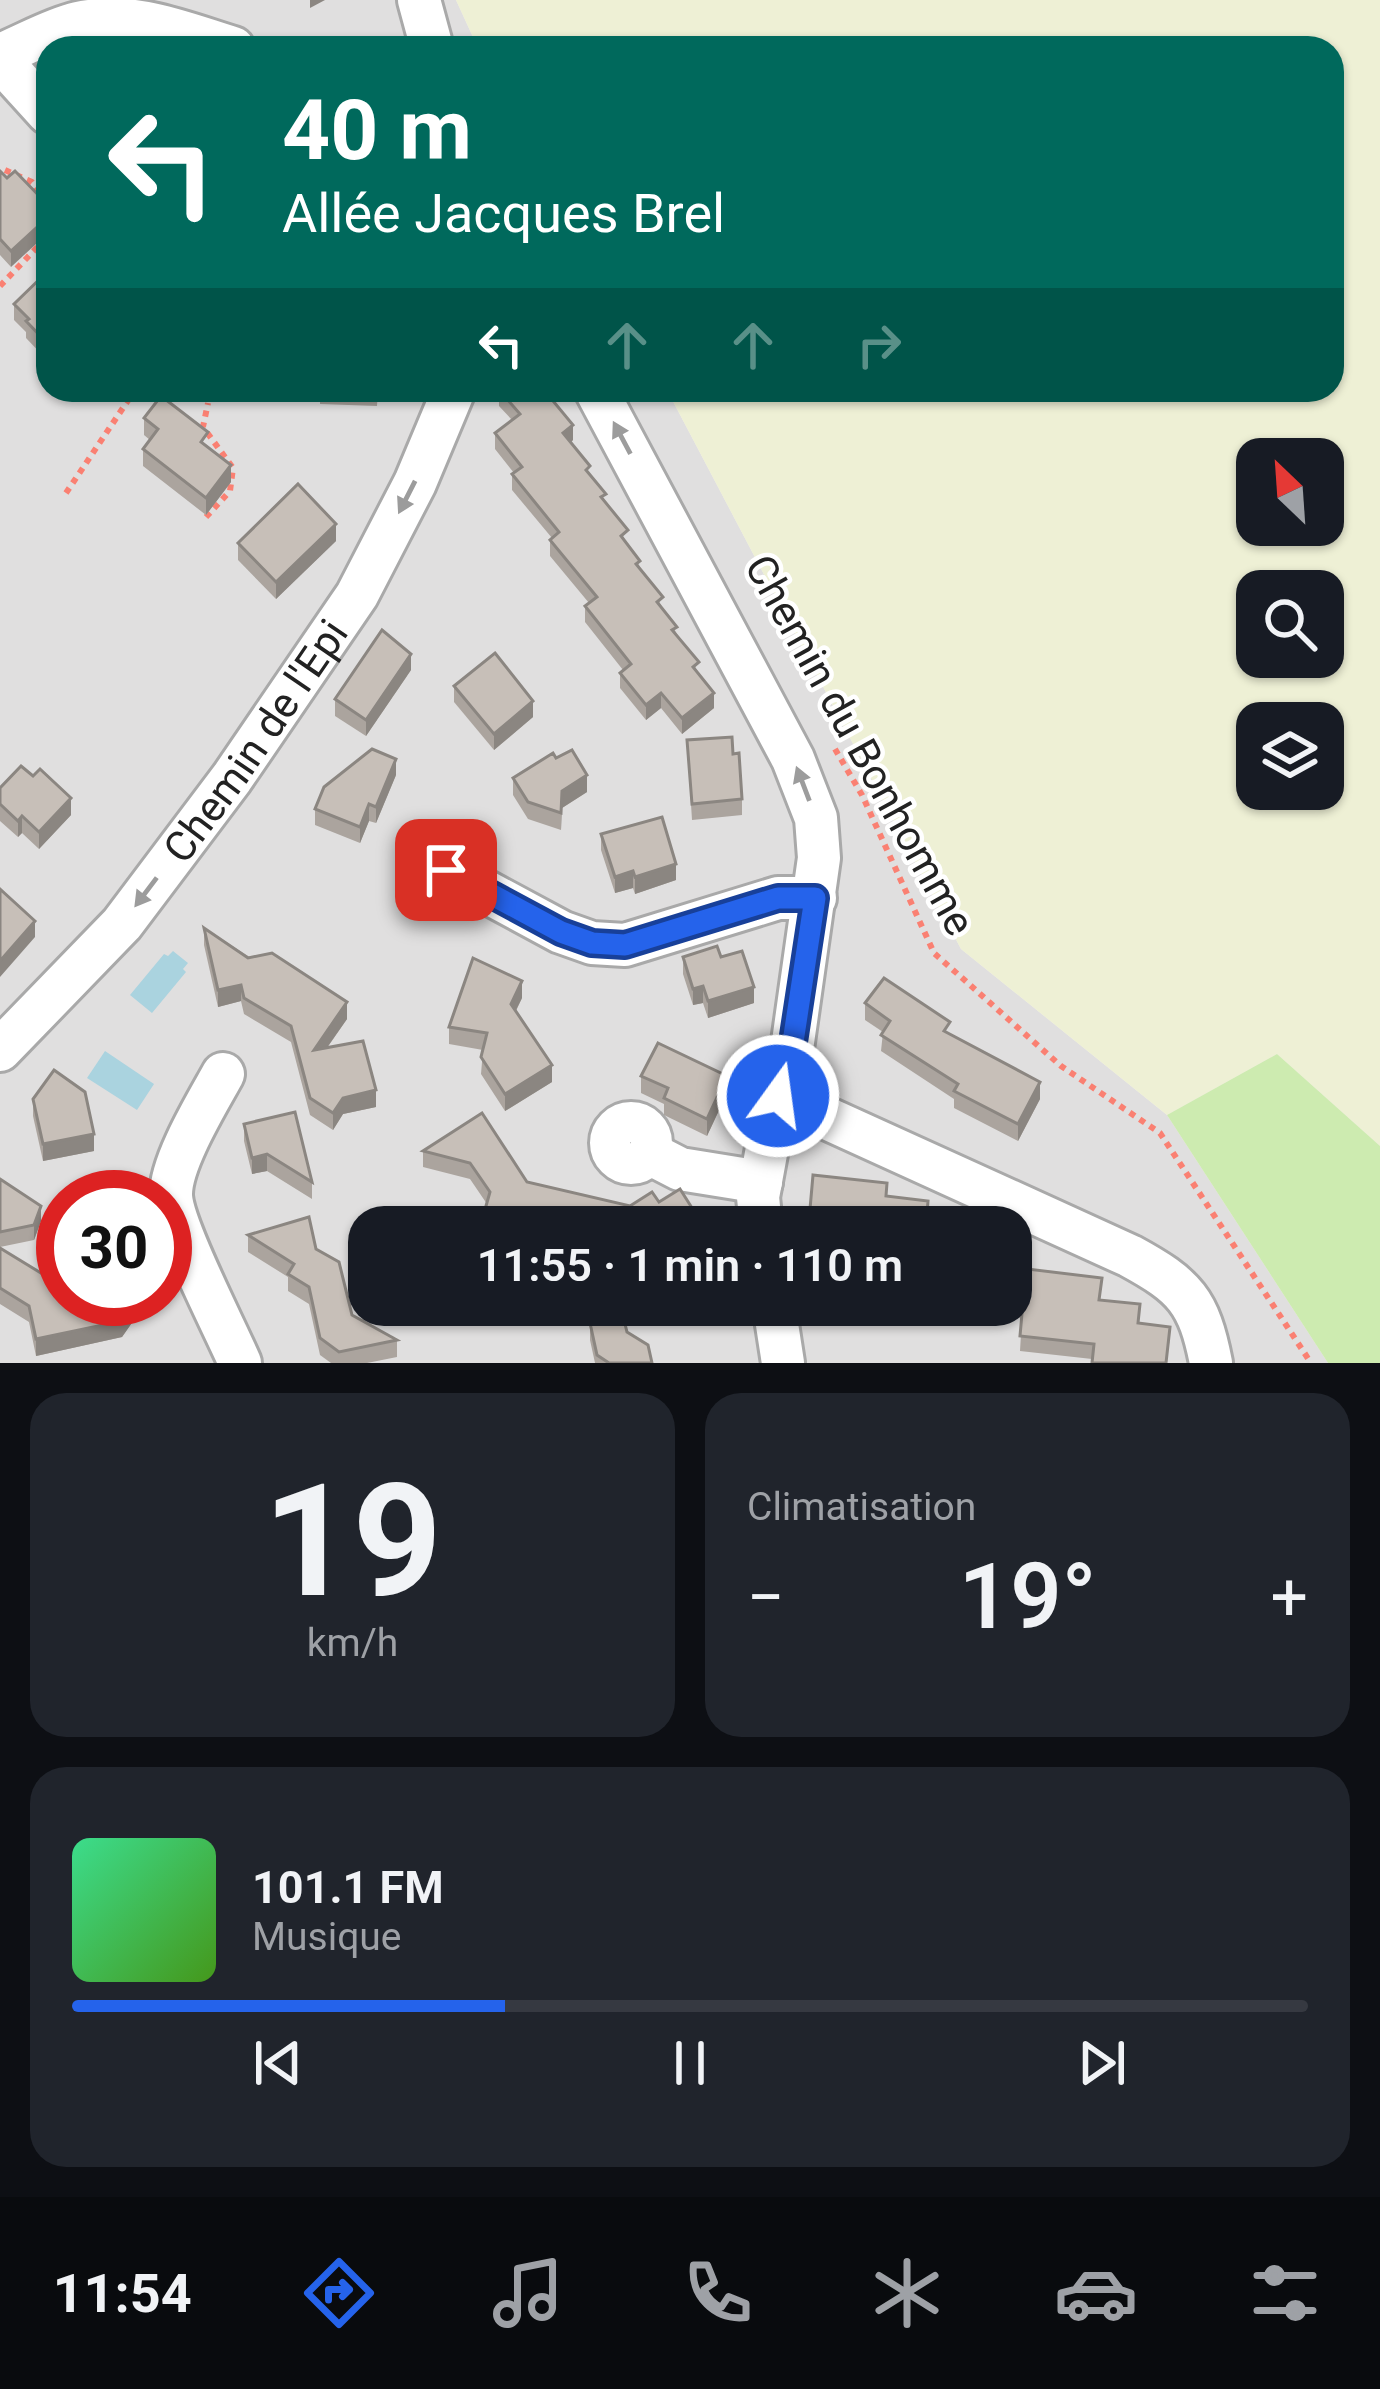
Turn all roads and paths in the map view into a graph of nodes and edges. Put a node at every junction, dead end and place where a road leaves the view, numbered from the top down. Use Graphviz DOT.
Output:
graph roads {
  1 [pos="418,0"];
  2 [pos="48,36"];
  3 [pos="193,36"];
  4 [pos="428,36"];
  5 [pos="36,41"];
  6 [pos="0,58"];
  7 [pos="36,99"];
  8 [pos="5,170"];
  9 [pos="36,187"];
  10 [pos="36,248"];
  11 [pos="0,286"];
  12 [pos="128,402"];
  13 [pos="449,402"];
  14 [pos="602,402"];
  15 [pos="208,403"];
  16 [pos="66,493"];
  17 [pos="206,517"];
  18 [pos="828,738"];
  19 [pos="446,870"];
  20 [pos="815,898"];
  21 [pos="0,1050"];
  22 [pos="223,1074"];
  23 [pos="778,1096"];
  24 [pos="649,1153"];
  25 [pos="174,1170"];
  26 [pos="760,1182"];
  27 [pos="760,1206"];
  28 [pos="192,1253"];
  29 [pos="777,1326"];
  30 [pos="240,1363"];
  31 [pos="783,1363"];
  32 [pos="1211,1363"];
  33 [pos="1311,1363"];
  1 -- 4 [label="street"];
  2 -- 3 [label="street"];
  5 -- 6 [label="street"];
  6 -- 7 [label="street"];
  8 -- 9 [label="path"];
  10 -- 11 [label="path"];
  12 -- 16 [label="path"];
  13 -- 21 [label="street, Chemin de l'Epi, one-way"];
  20 -- 14 [label="street, one-way"];
  15 -- 17 [label="path"];
  18 -- 33 [label="path, Chemin du Bonhomme"];
  19 -- 20 [label="street"];
  20 -- 23 [label="street"];
  22 -- 25 [label="street"];
  23 -- 26 [label="street"];
  23 -- 32 [label="street"];
  24 -- 26 [label="street"];
  26 -- 27 [label="street"];
  28 -- 30 [label="street"];
  29 -- 31 [label="street"];
}
